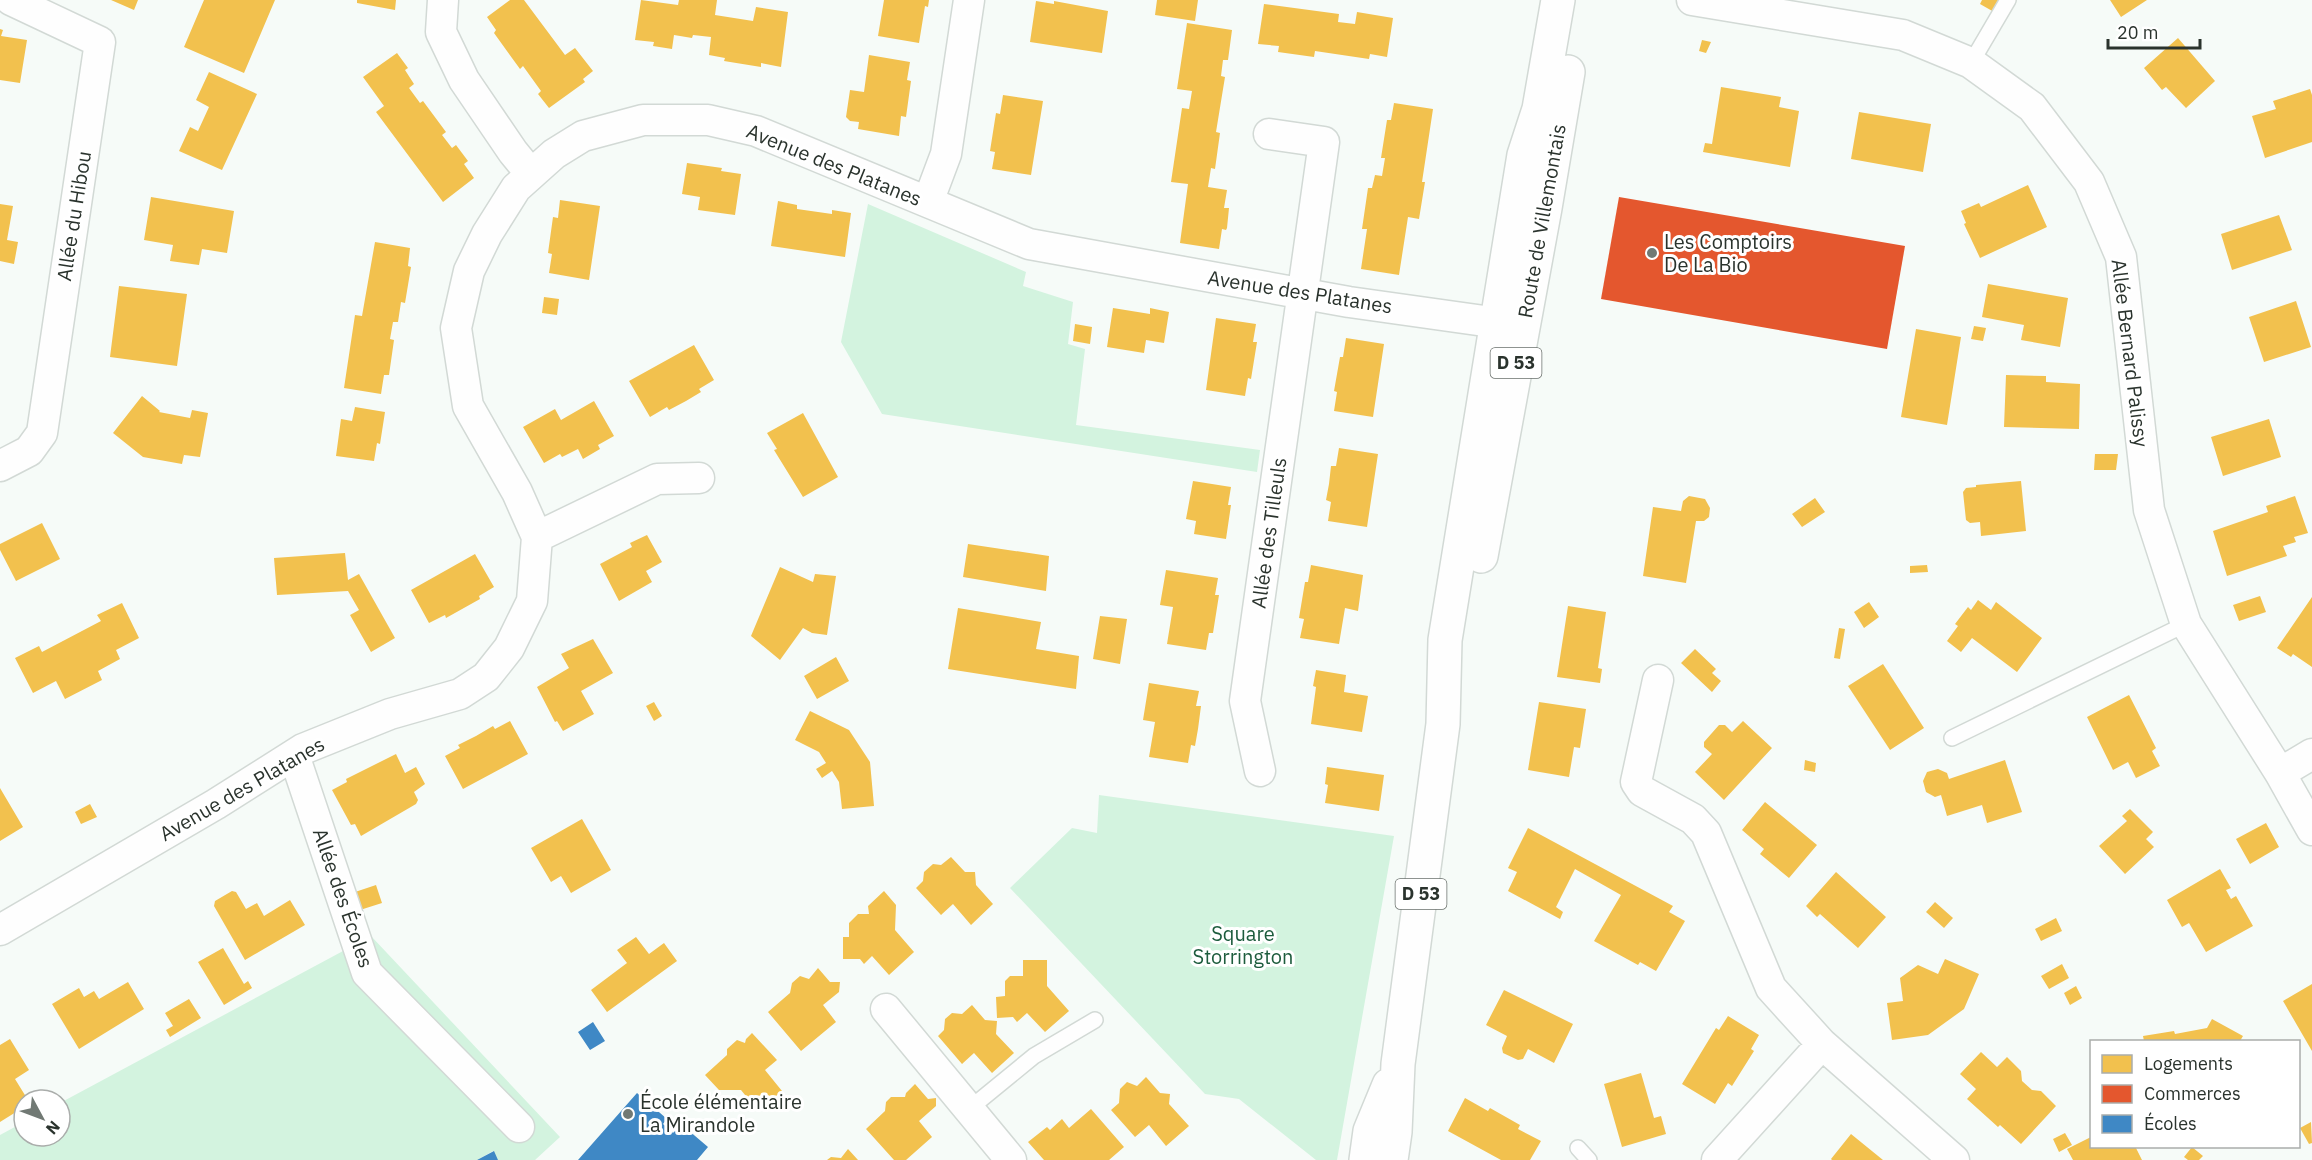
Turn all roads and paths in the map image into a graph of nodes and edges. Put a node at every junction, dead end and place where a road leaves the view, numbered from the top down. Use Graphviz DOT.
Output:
graph roads {
  1 [pos="11,0"];
  2 [pos="443,0"];
  3 [pos="969,0"];
  4 [pos="1558,0"];
  5 [pos="1580,0"];
  6 [pos="1692,0"];
  7 [pos="2008,0"];
  8 [pos="1971,63"];
  9 [pos="1269,134"];
  10 [pos="531,174"];
  11 [pos="928,202"];
  12 [pos="1304,294"];
  13 [pos="1509,324"];
  14 [pos="0,466"];
  15 [pos="699,478"];
  16 [pos="537,537"];
  17 [pos="2186,624"];
  18 [pos="1658,680"];
  19 [pos="1952,738"];
  20 [pos="2312,754"];
  21 [pos="294,755"];
  22 [pos="1260,771"];
  23 [pos="2280,773"];
  24 [pos="2312,830"];
  25 [pos="0,930"];
  26 [pos="886,1009"];
  27 [pos="1095,1020"];
  28 [pos="1822,1044"];
  29 [pos="1398,1064"];
  30 [pos="968,1110"];
  31 [pos="519,1127"];
  32 [pos="1578,1148"];
  33 [pos="1011,1160"];
  34 [pos="1366,1160"];
  35 [pos="1391,1160"];
  36 [pos="1589,1160"];
  37 [pos="1717,1160"];
  38 [pos="1954,1160"];
  1 -- 14 [label="street, Allée du Hibou"];
  2 -- 10 [label="street"];
  3 -- 11 [label="street"];
  4 -- 13 [label="main road, Route de Villemontais / D 53"];
  5 -- 13 [label="main road, Route de Villemontais / D 53"];
  6 -- 8 [label="street, Allée Bernard Palissy"];
  7 -- 8 [label="lane"];
  8 -- 17 [label="street, Allée Bernard Palissy"];
  9 -- 12 [label="street, Allée des Tilleuls"];
  10 -- 11 [label="street, Avenue des Platanes"];
  10 -- 16 [label="street, Avenue des Platanes"];
  11 -- 12 [label="street, Avenue des Platanes"];
  12 -- 13 [label="street, Avenue des Platanes"];
  12 -- 22 [label="street, Allée des Tilleuls"];
  13 -- 29 [label="main road, Route de Villemontais / D 53"];
  15 -- 16 [label="street"];
  16 -- 21 [label="street, Avenue des Platanes"];
  17 -- 19 [label="lane"];
  17 -- 23 [label="street, Allée Bernard Palissy"];
  18 -- 28 [label="street"];
  20 -- 23 [label="street"];
  21 -- 25 [label="street, Avenue des Platanes"];
  21 -- 31 [label="street, Allée des Écoles"];
  23 -- 24 [label="street, Allée Bernard Palissy"];
  26 -- 30 [label="street"];
  27 -- 30 [label="lane"];
  28 -- 37 [label="street"];
  28 -- 38 [label="street"];
  29 -- 34 [label="main road, Route de Villemontais / D 53"];
  29 -- 35 [label="main road, Route de Villemontais / D 53"];
  30 -- 33 [label="street"];
  32 -- 36 [label="lane"];
}
